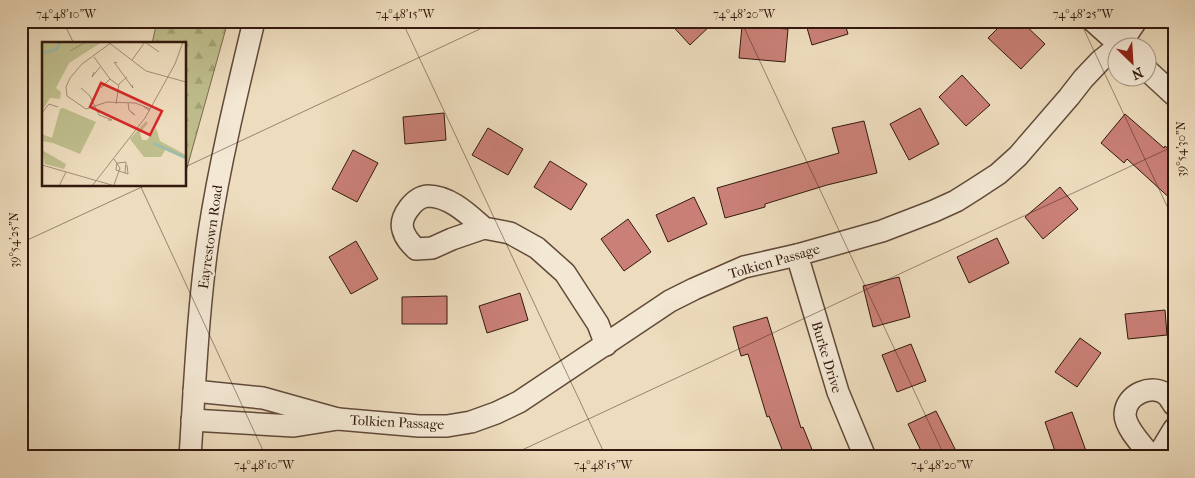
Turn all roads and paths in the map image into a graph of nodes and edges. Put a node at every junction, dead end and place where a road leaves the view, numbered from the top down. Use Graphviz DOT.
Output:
graph roads {
  1 [pos="254,21"];
  2 [pos="1093,21"];
  3 [pos="1136,21"];
  4 [pos="1113,38"];
  5 [pos="1126,38"];
  6 [pos="1108,56"];
  7 [pos="1158,80"];
  8 [pos="1174,95"];
  9 [pos="484,228"];
  10 [pos="797,255"];
  11 [pos="606,345"];
  12 [pos="194,391"];
  13 [pos="1174,404"];
  14 [pos="338,419"];
  15 [pos="192,420"];
  16 [pos="1174,429"];
  17 [pos="190,457"];
  18 [pos="864,457"];
  19 [pos="1152,457"];
  20 [pos="1157,457"];
  1 -- 12 [label="street, Eayrestown Road"];
  2 -- 4 [label="street"];
  3 -- 5 [label="street, Tolkien Passage"];
  6 -- 10 [label="street, Tolkien Passage"];
  7 -- 8 [label="street"];
  9 -- 11 [label="street"];
  10 -- 11 [label="street, Tolkien Passage"];
  10 -- 18 [label="street, Burke Drive"];
  11 -- 14 [label="street, Tolkien Passage"];
  12 -- 14 [label="street, Tolkien Passage"];
  12 -- 15 [label="street, Eayrestown Road"];
  13 -- 19 [label="street"];
  14 -- 15 [label="street, Tolkien Passage"];
  15 -- 17 [label="street, Eayrestown Road"];
  16 -- 20 [label="street"];
}
